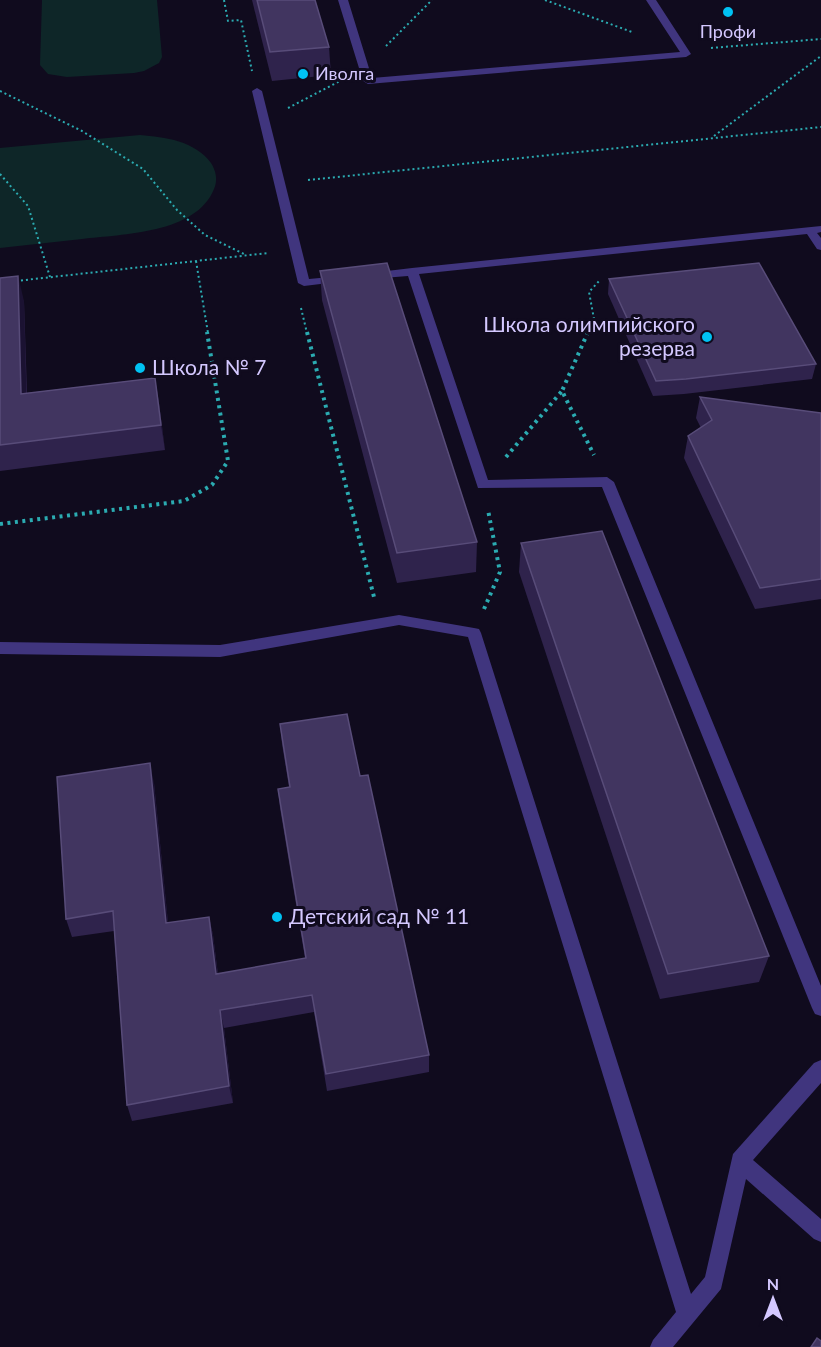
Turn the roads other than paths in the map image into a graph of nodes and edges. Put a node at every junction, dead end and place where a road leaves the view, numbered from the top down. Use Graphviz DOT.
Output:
graph roads {
  1 [pos="343,0"];
  2 [pos="651,0"];
  3 [pos="257,91"];
  4 [pos="815,229"];
  5 [pos="821,247"];
  6 [pos="412,272"];
  7 [pos="0,648"];
  8 [pos="821,1008"];
  9 [pos="821,1069"];
  10 [pos="740,1161"];
  11 [pos="821,1232"];
  12 [pos="687,1314"];
  13 [pos="660,1347"];
  1 -- 2 [label="lane"];
  3 -- 6 [label="lane"];
  4 -- 5 [label="lane"];
  4 -- 6 [label="lane"];
  6 -- 8 [label="lane"];
  7 -- 12 [label="lane"];
  9 -- 10 [label="lane"];
  10 -- 11 [label="lane"];
  10 -- 12 [label="lane"];
  12 -- 13 [label="lane"];
}
